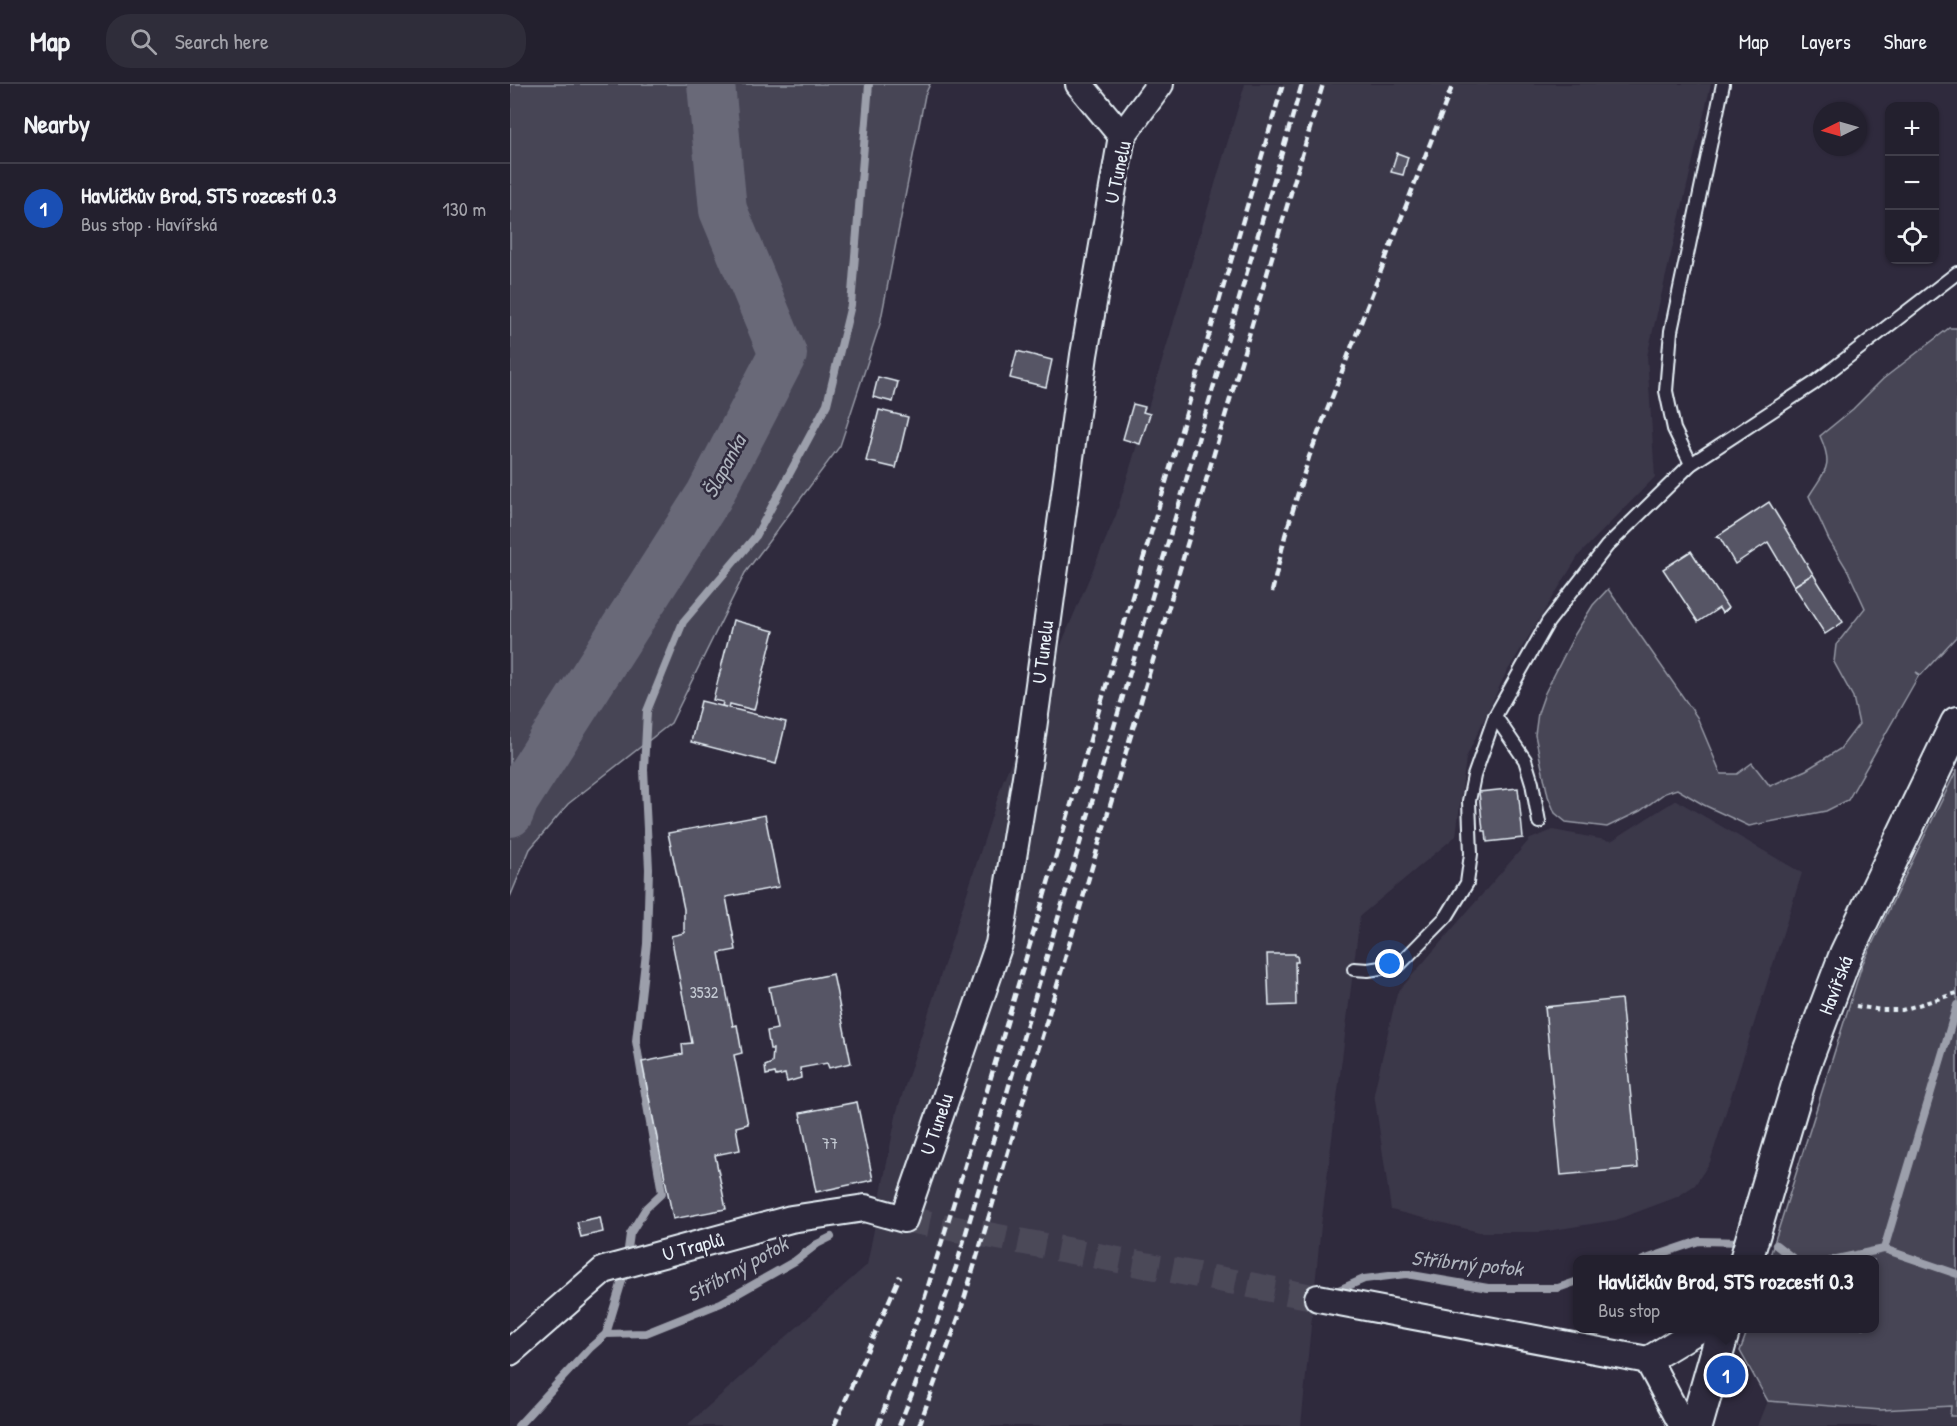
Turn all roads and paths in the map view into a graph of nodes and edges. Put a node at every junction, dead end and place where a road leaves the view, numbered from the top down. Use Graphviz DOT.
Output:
graph roads {
  1 [pos="1079,84"];
  2 [pos="1160,84"];
  3 [pos="1723,84"];
  4 [pos="1122,136"];
  5 [pos="1957,273"];
  6 [pos="1691,464"];
  7 [pos="1496,716"];
  8 [pos="1957,723"];
  9 [pos="1539,822"];
  10 [pos="1354,969"];
  11 [pos="1957,993"];
  12 [pos="1828,1002"];
  13 [pos="904,1219"];
  14 [pos="1747,1255"];
  15 [pos="1318,1298"];
  16 [pos="1694,1333"];
  17 [pos="1723,1333"];
  18 [pos="510,1352"];
  19 [pos="1648,1360"];
  20 [pos="1683,1426"];
  21 [pos="1696,1426"];
  1 -- 4 [label="street"];
  2 -- 4 [label="street, U Tunelu"];
  3 -- 6 [label="lane"];
  4 -- 13 [label="street, U Tunelu"];
  5 -- 6 [label="lane"];
  6 -- 7 [label="lane"];
  7 -- 9 [label="lane"];
  7 -- 10 [label="lane"];
  8 -- 12 [label="street, Havířská"];
  11 -- 12 [label="path"];
  12 -- 14 [label="street, Havířská"];
  13 -- 18 [label="street, U Traplů"];
  15 -- 19 [label="street"];
  16 -- 19 [label="street"];
  17 -- 21 [label="street"];
  19 -- 20 [label="street"];
}
